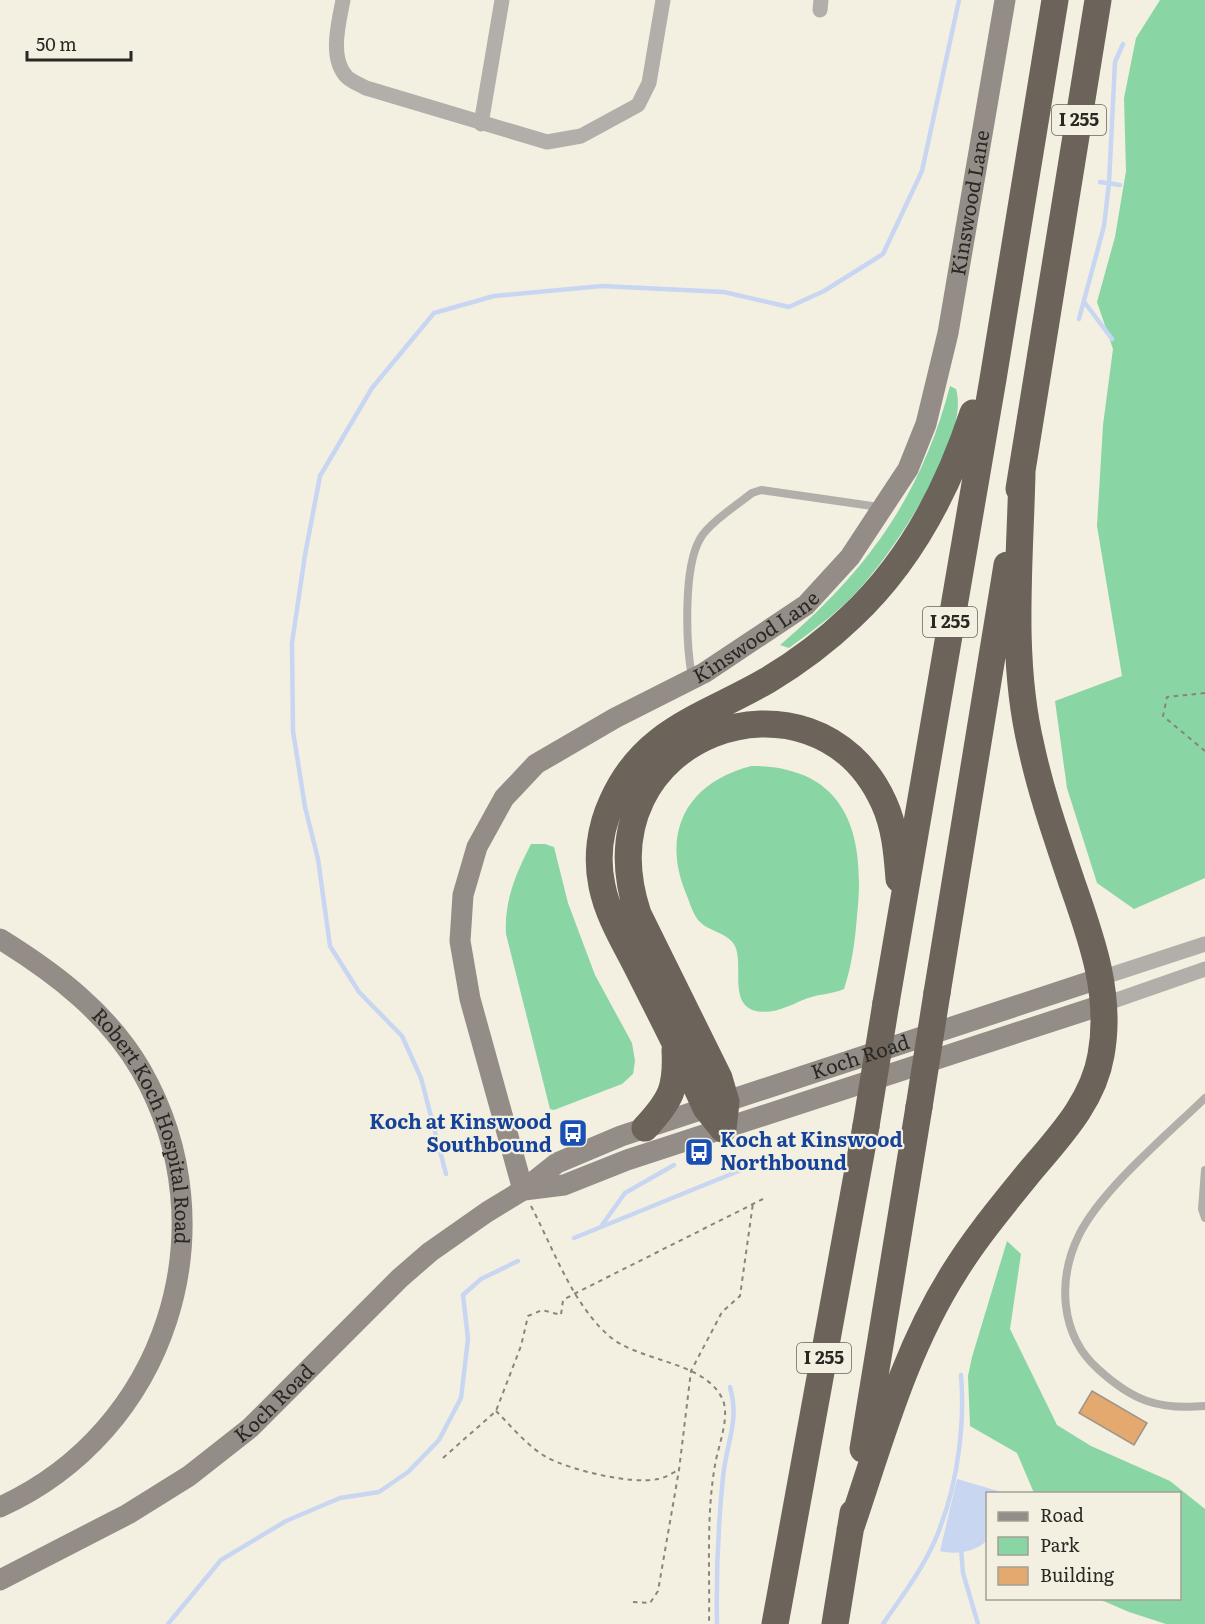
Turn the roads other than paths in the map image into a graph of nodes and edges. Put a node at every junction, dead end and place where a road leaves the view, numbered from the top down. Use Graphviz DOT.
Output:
graph roads {
  1 [pos="343,0"];
  2 [pos="502,0"];
  3 [pos="663,0"];
  4 [pos="1005,0"];
  5 [pos="1055,0"];
  6 [pos="1098,0"];
  7 [pos="481,124"];
  8 [pos="1001,329"];
  9 [pos="1022,473"];
  10 [pos="884,507"];
  11 [pos="693,678"];
  12 [pos="902,916"];
  13 [pos="0,939"];
  14 [pos="1205,944"];
  15 [pos="1205,969"];
  16 [pos="1103,991"];
  17 [pos="674,1042"];
  18 [pos="1205,1098"];
  19 [pos="716,1105"];
  20 [pos="645,1128"];
  21 [pos="723,1129"];
  22 [pos="1205,1170"];
  23 [pos="523,1190"];
  24 [pos="1205,1218"];
  25 [pos="1205,1406"];
  26 [pos="0,1507"];
  27 [pos="850,1530"];
  28 [pos="0,1580"];
  29 [pos="775,1624"];
  30 [pos="835,1624"];
  1 -- 7 [label="street"];
  2 -- 7 [label="street"];
  3 -- 7 [label="street"];
  4 -- 10 [label="street, Kinswood Lane"];
  5 -- 8 [label="highway, I 255"];
  6 -- 9 [label="highway, I 255"];
  8 -- 12 [label="highway, I 255"];
  8 -- 17 [label="highway"];
  9 -- 16 [label="highway"];
  9 -- 27 [label="highway, I 255, bridge"];
  10 -- 11 [label="street, Kinswood Lane"];
  10 -- 11 [label="lane"];
  11 -- 23 [label="street, Kinswood Lane"];
  12 -- 19 [label="highway"];
  12 -- 29 [label="highway, I 255, bridge"];
  13 -- 26 [label="street, Robert Koch Hospital Road"];
  14 -- 16 [label="street, Koch Road"];
  15 -- 16 [label="street, Koch Road"];
  16 -- 19 [label="street, Koch Road"];
  16 -- 21 [label="street, Koch Road"];
  16 -- 27 [label="highway"];
  17 -- 19 [label="highway"];
  17 -- 20 [label="highway"];
  18 -- 25 [label="lane"];
  19 -- 20 [label="street, Koch Road"];
  19 -- 21 [label="highway"];
  20 -- 23 [label="street, Koch Road"];
  21 -- 23 [label="street, Koch Road"];
  22 -- 24 [label="lane"];
  23 -- 28 [label="street, Koch Road"];
  27 -- 30 [label="highway, I 255"];
}
